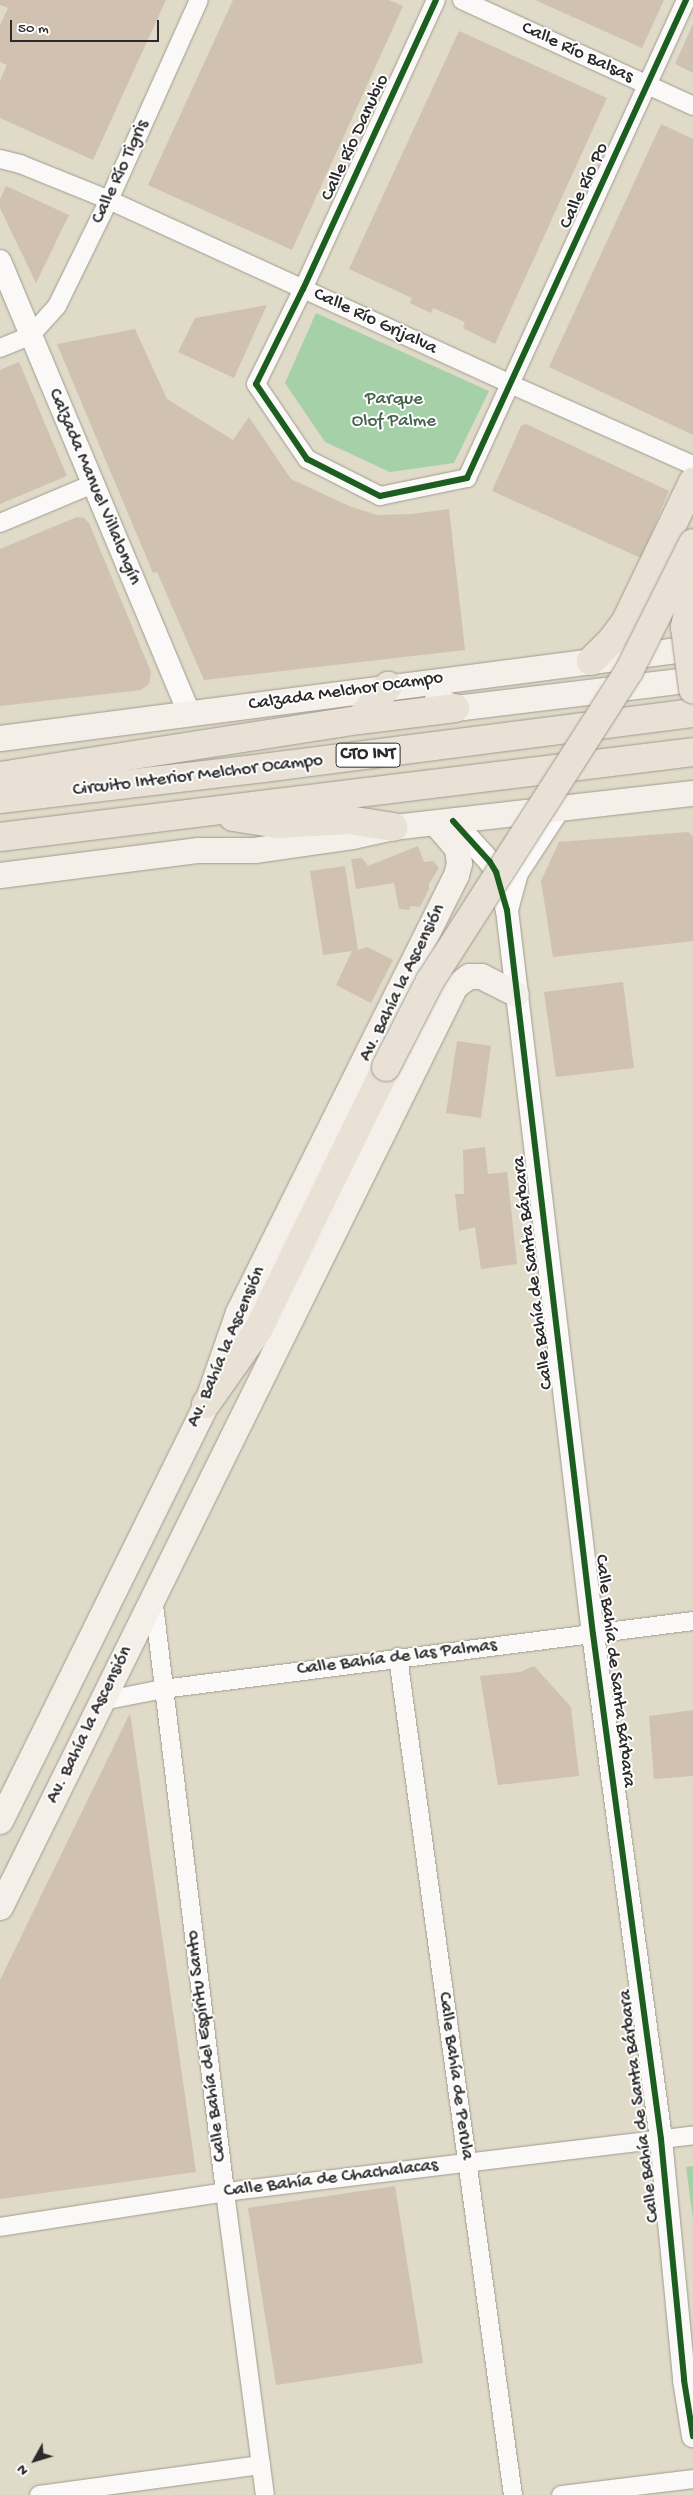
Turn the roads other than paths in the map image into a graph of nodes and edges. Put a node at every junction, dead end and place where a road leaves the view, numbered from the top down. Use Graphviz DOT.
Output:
graph roads {
  1 [pos="199,0"];
  2 [pos="436,0"];
  3 [pos="462,0"];
  4 [pos="686,0"];
  5 [pos="647,86"];
  6 [pos="693,106"];
  7 [pos="0,159"];
  8 [pos="109,200"];
  9 [pos="0,262"];
  10 [pos="303,289"];
  11 [pos="30,336"];
  12 [pos="0,348"];
  13 [pos="510,384"];
  14 [pos="693,464"];
  15 [pos="693,482"];
  16 [pos="93,484"];
  17 [pos="0,523"];
  18 [pos="693,543"];
  19 [pos="693,589"];
  20 [pos="693,648"];
  21 [pos="591,661"];
  22 [pos="693,679"];
  23 [pos="397,685"];
  24 [pos="693,689"];
  25 [pos="455,708"];
  26 [pos="189,713"];
  27 [pos="693,713"];
  28 [pos="359,720"];
  29 [pos="0,738"];
  30 [pos="693,752"];
  31 [pos="0,776"];
  32 [pos="691,795"];
  33 [pos="0,799"];
  34 [pos="558,810"];
  35 [pos="205,812"];
  36 [pos="444,822"];
  37 [pos="393,827"];
  38 [pos="0,837"];
  39 [pos="0,875"];
  40 [pos="507,910"];
  41 [pos="516,994"];
  42 [pos="206,1404"];
  43 [pos="153,1596"];
  44 [pos="693,1621"];
  45 [pos="593,1634"];
  46 [pos="398,1657"];
  47 [pos="163,1689"];
  48 [pos="102,1701"];
  49 [pos="0,1822"];
  50 [pos="0,1907"];
  51 [pos="693,2134"];
  52 [pos="661,2138"];
  53 [pos="467,2162"];
  54 [pos="225,2192"];
  55 [pos="0,2227"];
  56 [pos="689,2379"];
  57 [pos="693,2436"];
  58 [pos="261,2465"];
  59 [pos="693,2479"];
  60 [pos="39,2495"];
  61 [pos="265,2495"];
  62 [pos="513,2495"];
  63 [pos="561,2495"];
  1 -- 8 [label="street, Calle Río Tigris"];
  2 -- 10 [label="street, Calle Río Danubio"];
  3 -- 5 [label="street, Calle Río Balsas"];
  4 -- 5 [label="street, Calle Río Po"];
  5 -- 6 [label="street, Calle Río Balsas"];
  5 -- 13 [label="street, Calle Río Po"];
  7 -- 8 [label="street, Calle Río Grijalva"];
  8 -- 10 [label="street, Calle Río Grijalva"];
  8 -- 11 [label="street, Calle Río Tigris"];
  9 -- 11 [label="street, Calzada Manuel Villalongín"];
  10 -- 13 [label="street, Calle Río Grijalva"];
  10 -- 13 [label="street, Calle Río Danubio"];
  11 -- 12 [label="street"];
  11 -- 16 [label="street, Calzada Manuel Villalongín"];
  13 -- 14 [label="street, Calle Río Grijalva"];
  15 -- 21 [label="main road"];
  16 -- 17 [label="street"];
  16 -- 26 [label="street, Calzada Manuel Villalongín"];
  18 -- 42 [label="main road, bridge"];
  19 -- 24 [label="main road, bridge"];
  20 -- 21 [label="main road, Calzada Melchor Ocampo"];
  21 -- 23 [label="main road, Calzada Melchor Ocampo"];
  22 -- 25 [label="main road"];
  23 -- 25 [label="main road"];
  23 -- 26 [label="main road, Calzada Melchor Ocampo"];
  23 -- 28 [label="main road"];
  25 -- 28 [label="main road"];
  26 -- 29 [label="main road, Calzada Melchor Ocampo"];
  27 -- 33 [label="main road, Circuito Interior Melchor Ocampo / CTO INT"];
  28 -- 31 [label="main road"];
  30 -- 35 [label="main road, Circuito Interior Melchor Ocampo / CTO INT"];
  32 -- 34 [label="main road"];
  34 -- 36 [label="main road"];
  34 -- 40 [label="street"];
  35 -- 37 [label="main road"];
  35 -- 38 [label="main road, Circuito Interior Melchor Ocampo / CTO INT"];
  36 -- 37 [label="main road"];
  36 -- 40 [label="street"];
  36 -- 42 [label="main road, Av. Bahía la Ascensión"];
  37 -- 39 [label="main road"];
  40 -- 41 [label="street, Calle Bahía de Santa Bárbara"];
  41 -- 43 [label="main road, Av. Bahía la Ascensión"];
  41 -- 45 [label="street, Calle Bahía de Santa Bárbara"];
  42 -- 49 [label="main road, Av. Bahía la Ascensión"];
  43 -- 47 [label="street, Calle Bahía del Espíritu Santo"];
  43 -- 48 [label="main road, Av. Bahía la Ascensión"];
  44 -- 45 [label="street, Calle Bahía de las Palmas"];
  45 -- 46 [label="street, Calle Bahía de las Palmas"];
  45 -- 52 [label="street, Calle Bahía de Santa Bárbara"];
  46 -- 47 [label="street, Calle Bahía de las Palmas"];
  46 -- 53 [label="street, Calle Bahía de Perula"];
  47 -- 48 [label="street, Calle Bahía de las Palmas"];
  47 -- 54 [label="street, Calle Bahía del Espíritu Santo"];
  48 -- 50 [label="main road, Av. Bahía la Ascensión"];
  51 -- 52 [label="street, Calle Bahía de Chachalacas"];
  52 -- 53 [label="street, Calle Bahía de Chachalacas"];
  52 -- 56 [label="street, Calle Bahía de Santa Bárbara"];
  53 -- 54 [label="street, Calle Bahía de Chachalacas"];
  53 -- 62 [label="street, Calle Bahía de Perula"];
  54 -- 55 [label="street, Calle Bahía de Chachalacas"];
  54 -- 58 [label="street, Calle Bahía del Espíritu Santo"];
  56 -- 57 [label="street, Calle Bahía de Santa Bárbara"];
  58 -- 60 [label="street"];
  58 -- 61 [label="street, Calle Bahía del Espíritu Santo"];
  59 -- 63 [label="street"];
}
